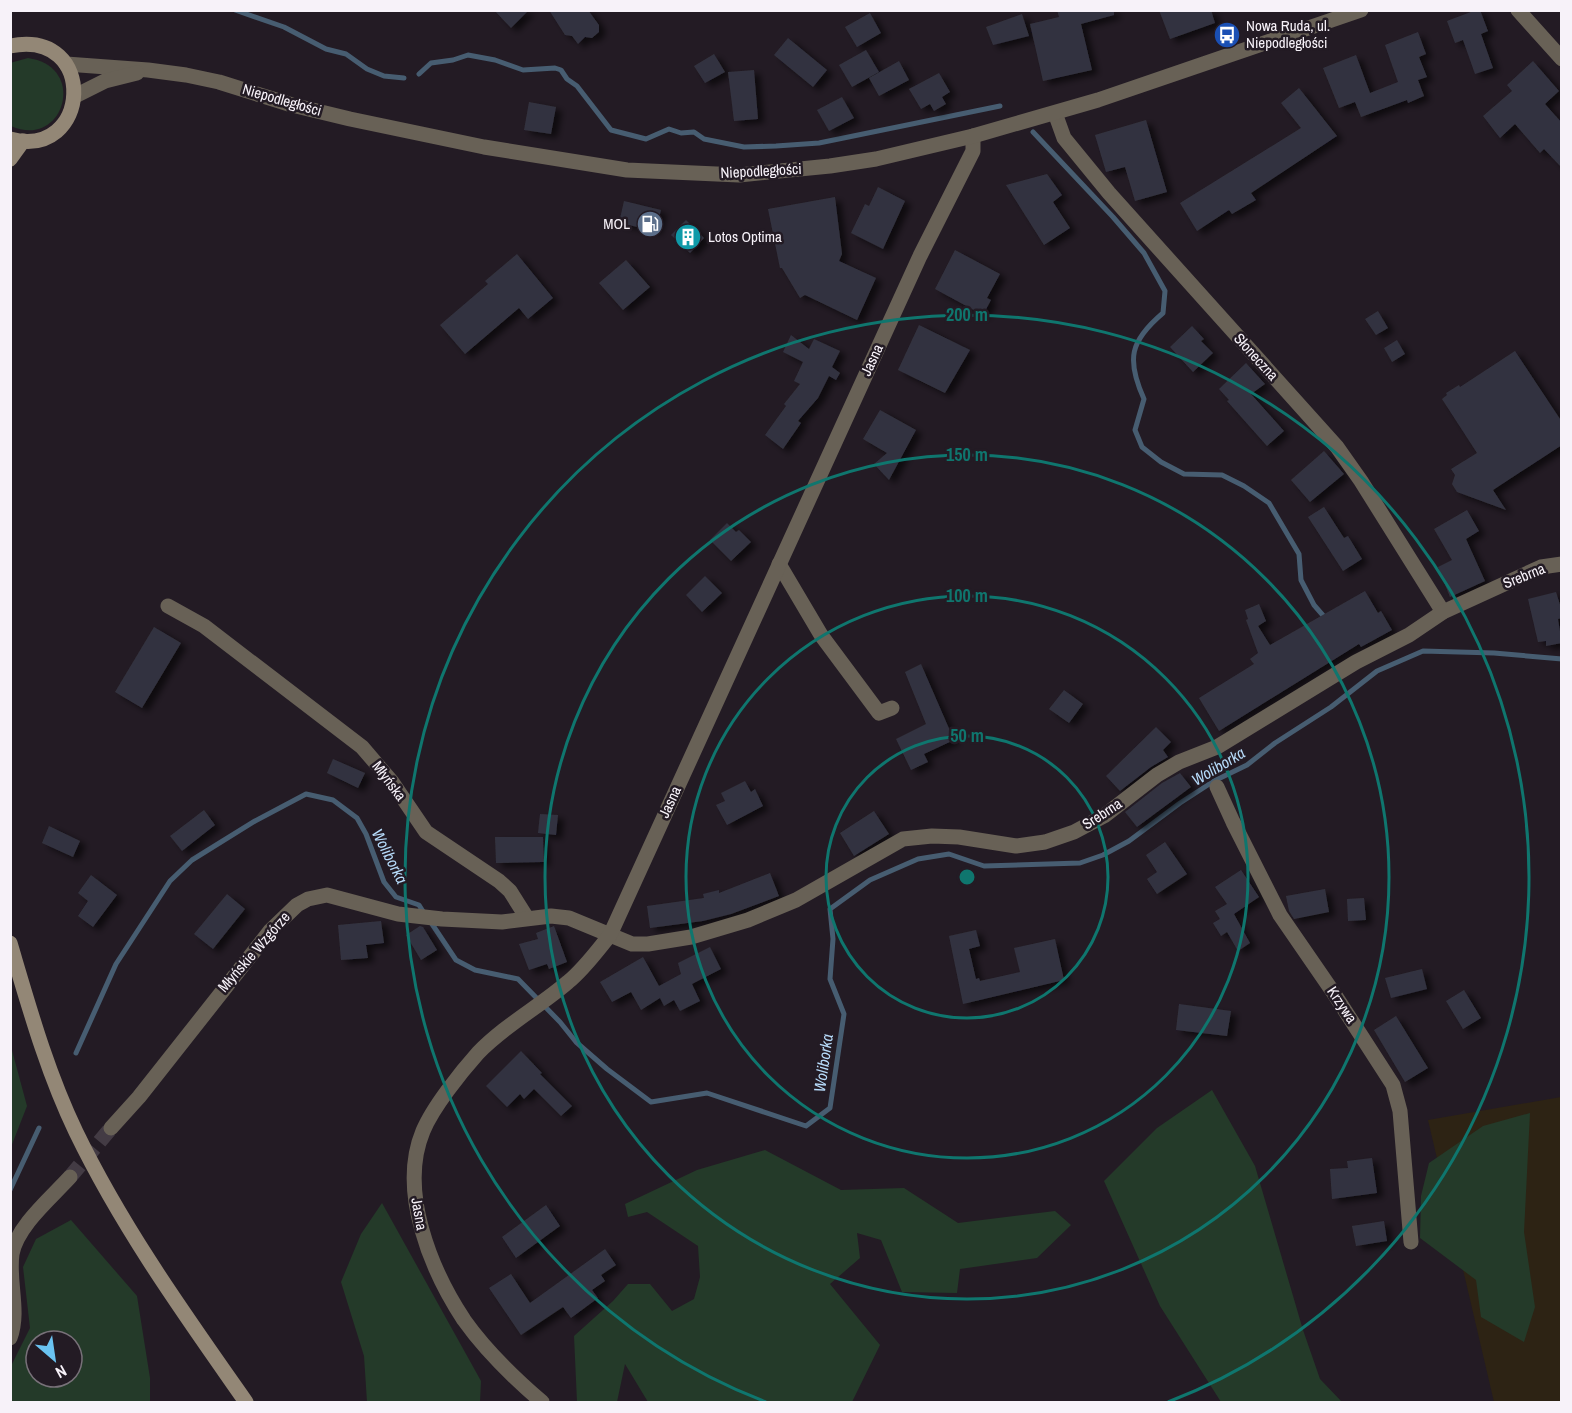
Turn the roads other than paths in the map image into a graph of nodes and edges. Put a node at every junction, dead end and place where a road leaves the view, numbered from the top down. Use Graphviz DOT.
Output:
graph roads {
  1 [pos="1361,10"];
  2 [pos="1518,10"];
  3 [pos="11,46"];
  4 [pos="1562,59"];
  5 [pos="66,64"];
  6 [pos="148,69"];
  7 [pos="75,96"];
  8 [pos="1054,113"];
  9 [pos="973,136"];
  10 [pos="17,140"];
  11 [pos="10,159"];
  12 [pos="779,564"];
  13 [pos="1562,564"];
  14 [pos="168,606"];
  15 [pos="1443,612"];
  16 [pos="892,708"];
  17 [pos="1217,787"];
  18 [pos="527,918"];
  19 [pos="610,935"];
  20 [pos="10,943"];
  21 [pos="111,1128"];
  22 [pos="69,1177"];
  23 [pos="1411,1242"];
  24 [pos="10,1338"];
  25 [pos="246,1402"];
  26 [pos="542,1402"];
  1 -- 8 [label="street, Niepodległości"];
  2 -- 4 [label="street"];
  3 -- 5 [label="main road"];
  5 -- 6 [label="street, Niepodległości"];
  5 -- 7 [label="main road"];
  6 -- 7 [label="street, Niepodległości"];
  6 -- 9 [label="street, Niepodległości"];
  7 -- 10 [label="main road"];
  8 -- 9 [label="street, Niepodległości"];
  8 -- 15 [label="street, Słoneczna"];
  9 -- 12 [label="street, Jasna"];
  10 -- 11 [label="main road"];
  12 -- 16 [label="street"];
  12 -- 19 [label="street, Jasna"];
  13 -- 15 [label="street, Srebrna"];
  14 -- 18 [label="street, Młyńska"];
  15 -- 19 [label="street, Srebrna"];
  17 -- 23 [label="street, Krzywa"];
  18 -- 19 [label="street"];
  18 -- 21 [label="street, Młyńskie Wzgórze"];
  19 -- 26 [label="street, Jasna"];
  20 -- 25 [label="main road"];
  22 -- 24 [label="street"];
}
